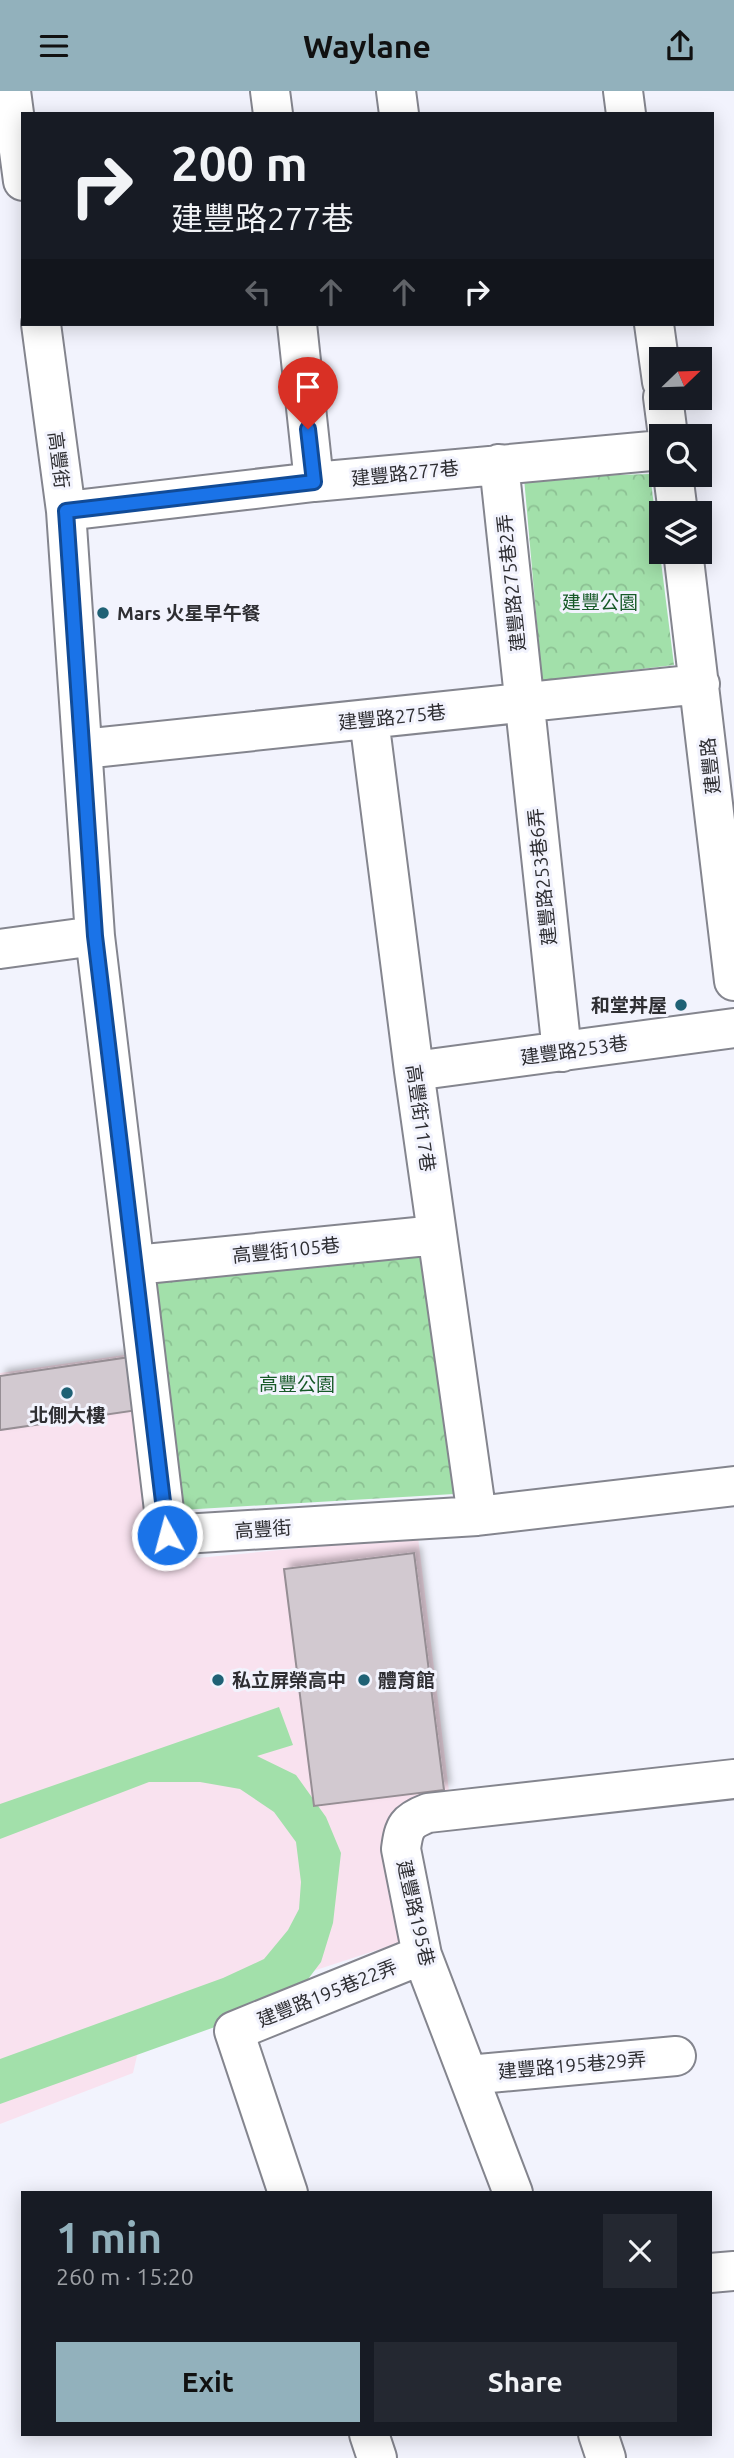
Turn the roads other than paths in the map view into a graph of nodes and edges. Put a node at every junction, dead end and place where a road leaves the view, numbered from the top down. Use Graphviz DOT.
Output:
graph roads {
  1 [pos="11,91"];
  2 [pos="270,91"];
  3 [pos="396,91"];
  4 [pos="623,91"];
  5 [pos="273,112"];
  6 [pos="399,112"];
  7 [pos="626,112"];
  8 [pos="21,166"];
  9 [pos="41,326"];
  10 [pos="297,326"];
  11 [pos="654,326"];
  12 [pos="657,347"];
  13 [pos="649,451"];
  14 [pos="499,464"];
  15 [pos="314,482"];
  16 [pos="66,511"];
  17 [pos="685,564"];
  18 [pos="700,684"];
  19 [pos="523,702"];
  20 [pos="369,719"];
  21 [pos="83,749"];
  22 [pos="95,936"];
  23 [pos="0,949"];
  24 [pos="734,982"];
  25 [pos="734,1028"];
  26 [pos="562,1052"];
  27 [pos="414,1072"];
  28 [pos="437,1234"];
  29 [pos="135,1265"];
  30 [pos="734,1486"];
  31 [pos="477,1516"];
  32 [pos="734,1779"];
  33 [pos="422,1955"];
  34 [pos="676,2056"];
  35 [pos="468,2075"];
  36 [pos="287,2191"];
  37 [pos="512,2191"];
  38 [pos="734,2271"];
  39 [pos="712,2273"];
  40 [pos="370,2436"];
  41 [pos="599,2436"];
  42 [pos="377,2458"];
  43 [pos="606,2458"];
  1 -- 8 [label="street"];
  2 -- 5 [label="street"];
  3 -- 6 [label="street"];
  4 -- 7 [label="street"];
  9 -- 16 [label="street, 高豐街"];
  10 -- 15 [label="street"];
  11 -- 12 [label="street"];
  13 -- 14 [label="street, 建豐路277巷"];
  14 -- 15 [label="street, 建豐路277巷"];
  14 -- 19 [label="street, 建豐路275巷2弄"];
  15 -- 16 [label="street, 建豐路277巷"];
  16 -- 21 [label="street, 高豐街"];
  17 -- 18 [label="street, 建豐路"];
  18 -- 19 [label="street, 建豐路275巷"];
  18 -- 24 [label="street, 建豐路"];
  19 -- 20 [label="street, 建豐路275巷"];
  19 -- 26 [label="street, 建豐路253巷6弄"];
  20 -- 21 [label="street, 建豐路275巷"];
  20 -- 27 [label="street, 高豐街117巷"];
  21 -- 22 [label="street, 高豐街"];
  22 -- 23 [label="street"];
  22 -- 29 [label="street, 高豐街"];
  25 -- 26 [label="street, 建豐路253巷"];
  26 -- 27 [label="street, 建豐路253巷"];
  27 -- 28 [label="street, 高豐街117巷"];
  28 -- 29 [label="street, 高豐街105巷"];
  28 -- 31 [label="street, 高豐街117巷"];
  29 -- 31 [label="street, 高豐街"];
  30 -- 31 [label="street, 高豐街"];
  32 -- 33 [label="street, 建豐路195巷"];
  33 -- 35 [label="street, 建豐路195巷"];
  33 -- 36 [label="street, 建豐路195巷22弄"];
  34 -- 35 [label="street, 建豐路195巷29弄"];
  35 -- 37 [label="street, 建豐路195巷"];
  38 -- 39 [label="street"];
  40 -- 42 [label="street"];
  41 -- 43 [label="street"];
}
